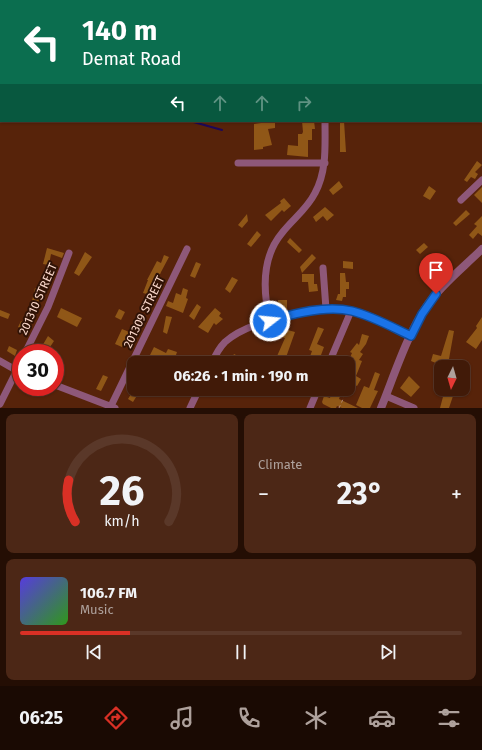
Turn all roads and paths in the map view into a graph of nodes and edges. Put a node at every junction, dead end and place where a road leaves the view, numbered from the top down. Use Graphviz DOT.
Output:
graph roads {
  1 [pos="325,122"];
  2 [pos="238,162"];
  3 [pos="325,163"];
  4 [pos="482,180"];
  5 [pos="461,200"];
  6 [pos="187,249"];
  7 [pos="482,249"];
  8 [pos="69,253"];
  9 [pos="323,268"];
  10 [pos="326,309"];
  11 [pos="351,311"];
  12 [pos="270,321"];
  13 [pos="411,336"];
  14 [pos="30,344"];
  15 [pos="216,356"];
  16 [pos="332,356"];
  17 [pos="0,361"];
  18 [pos="12,368"];
  19 [pos="12,384"];
  20 [pos="64,388"];
  21 [pos="196,396"];
  22 [pos="315,396"];
  23 [pos="386,396"];
  24 [pos="344,397"];
  25 [pos="0,404"];
  26 [pos="112,407"];
  27 [pos="190,408"];
  28 [pos="310,408"];
  29 [pos="339,408"];
  30 [pos="381,408"];
  31 [pos="414,408"];
  1 -- 3 [label="street"];
  2 -- 3 [label="street"];
  3 -- 12 [label="street"];
  4 -- 5 [label="street"];
  6 -- 26 [label="street, 201309 STREET"];
  7 -- 13 [label="street"];
  8 -- 14 [label="street, 201310 STREET"];
  9 -- 10 [label="street"];
  10 -- 11 [label="street"];
  10 -- 12 [label="street"];
  11 -- 13 [label="street"];
  11 -- 16 [label="street"];
  12 -- 15 [label="street"];
  13 -- 23 [label="street"];
  17 -- 18 [label="street"];
  19 -- 25 [label="street"];
  20 -- 26 [label="street"];
  21 -- 27 [label="street"];
  22 -- 28 [label="street"];
  23 -- 30 [label="street"];
  23 -- 31 [label="street"];
  24 -- 29 [label="path"];
}
